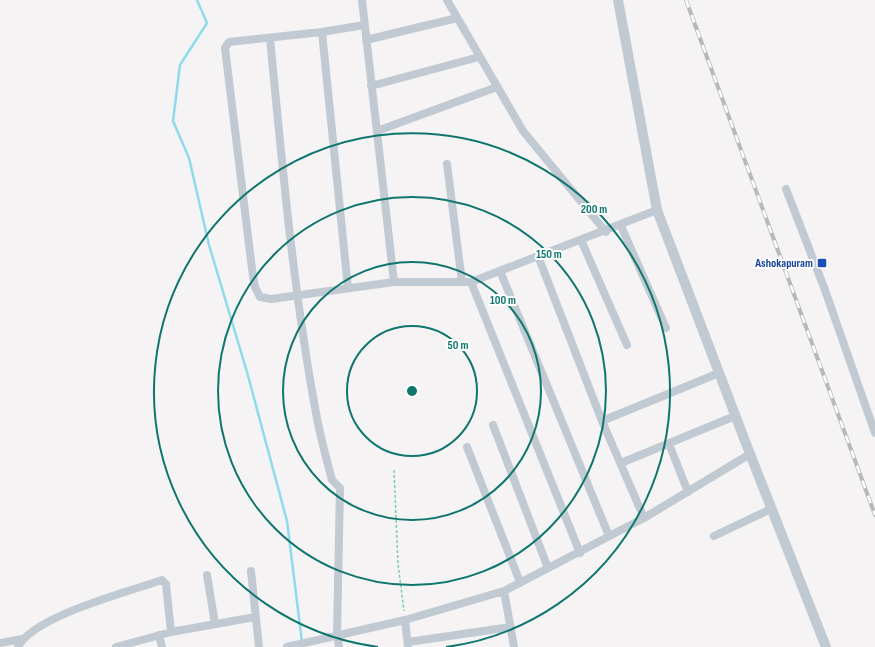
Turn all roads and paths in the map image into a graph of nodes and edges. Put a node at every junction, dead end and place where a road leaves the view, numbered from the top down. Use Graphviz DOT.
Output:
graph roads {
  1 [pos="361,0"];
  2 [pos="446,0"];
  3 [pos="618,0"];
  4 [pos="457,18"];
  5 [pos="364,25"];
  6 [pos="322,32"];
  7 [pos="270,38"];
  8 [pos="366,40"];
  9 [pos="479,57"];
  10 [pos="371,86"];
  11 [pos="497,87"];
  12 [pos="377,131"];
  13 [pos="447,164"];
  14 [pos="786,189"];
  15 [pos="657,210"];
  16 [pos="621,226"];
  17 [pos="606,232"];
  18 [pos="581,240"];
  19 [pos="538,256"];
  20 [pos="500,271"];
  21 [pos="394,282"];
  22 [pos="462,282"];
  23 [pos="471,282"];
  24 [pos="348,288"];
  25 [pos="297,295"];
  26 [pos="666,328"];
  27 [pos="627,345"];
  28 [pos="719,373"];
  29 [pos="735,416"];
  30 [pos="602,421"];
  31 [pos="493,425"];
  32 [pos="875,433"];
  33 [pos="669,444"];
  34 [pos="467,447"];
  35 [pos="750,454"];
  36 [pos="620,464"];
  37 [pos="394,470"];
  38 [pos="688,492"];
  39 [pos="771,508"];
  40 [pos="644,518"];
  41 [pos="608,536"];
  42 [pos="714,536"];
  43 [pos="580,553"];
  44 [pos="548,568"];
  45 [pos="250,571"];
  46 [pos="207,575"];
  47 [pos="520,582"];
  48 [pos="504,591"];
  49 [pos="255,617"];
  50 [pos="405,620"];
  51 [pos="215,624"];
  52 [pos="511,627"];
  53 [pos="172,632"];
  54 [pos="337,634"];
  55 [pos="159,635"];
  56 [pos="0,643"];
  57 [pos="20,643"];
  58 [pos="408,645"];
  59 [pos="116,647"];
  60 [pos="162,647"];
  61 [pos="259,647"];
  62 [pos="287,647"];
  63 [pos="339,647"];
  64 [pos="514,647"];
  65 [pos="826,647"];
  1 -- 5 [label="street"];
  2 -- 4 [label="street"];
  3 -- 15 [label="street"];
  4 -- 8 [label="street"];
  4 -- 9 [label="street"];
  5 -- 6 [label="street"];
  5 -- 8 [label="street"];
  6 -- 7 [label="street"];
  6 -- 24 [label="street"];
  7 -- 25 [label="street"];
  7 -- 25 [label="street"];
  8 -- 10 [label="street"];
  9 -- 10 [label="street"];
  9 -- 11 [label="street"];
  10 -- 12 [label="street"];
  11 -- 12 [label="street"];
  11 -- 17 [label="street"];
  12 -- 21 [label="street"];
  13 -- 22 [label="street"];
  14 -- 32 [label="street"];
  15 -- 16 [label="street"];
  15 -- 28 [label="street"];
  16 -- 17 [label="street"];
  16 -- 26 [label="street"];
  17 -- 18 [label="street"];
  18 -- 19 [label="street"];
  18 -- 27 [label="street"];
  19 -- 20 [label="street"];
  19 -- 30 [label="street"];
  20 -- 23 [label="street"];
  20 -- 41 [label="street"];
  21 -- 22 [label="street"];
  21 -- 24 [label="street"];
  22 -- 23 [label="street"];
  23 -- 43 [label="street"];
  24 -- 25 [label="street"];
  25 -- 54 [label="street"];
  28 -- 29 [label="street"];
  28 -- 30 [label="street"];
  29 -- 33 [label="street"];
  29 -- 35 [label="street"];
  30 -- 36 [label="street"];
  31 -- 44 [label="street"];
  33 -- 36 [label="street"];
  33 -- 38 [label="street"];
  34 -- 47 [label="street"];
  35 -- 38 [label="street"];
  35 -- 39 [label="street"];
  36 -- 40 [label="street"];
  37 -- 50 [label="path"];
  38 -- 40 [label="street"];
  39 -- 42 [label="street"];
  39 -- 65 [label="street"];
  40 -- 41 [label="street"];
  41 -- 43 [label="street"];
  43 -- 44 [label="street"];
  44 -- 47 [label="street"];
  45 -- 49 [label="street"];
  46 -- 51 [label="street"];
  47 -- 48 [label="street"];
  48 -- 50 [label="street"];
  48 -- 52 [label="street"];
  49 -- 51 [label="street"];
  49 -- 61 [label="street"];
  50 -- 54 [label="street"];
  50 -- 58 [label="street"];
  51 -- 53 [label="street"];
  52 -- 58 [label="street"];
  52 -- 64 [label="street"];
  53 -- 55 [label="street"];
  53 -- 57 [label="street"];
  54 -- 62 [label="street"];
  54 -- 63 [label="street"];
  55 -- 59 [label="street"];
  55 -- 60 [label="street"];
  56 -- 57 [label="street"];
}
